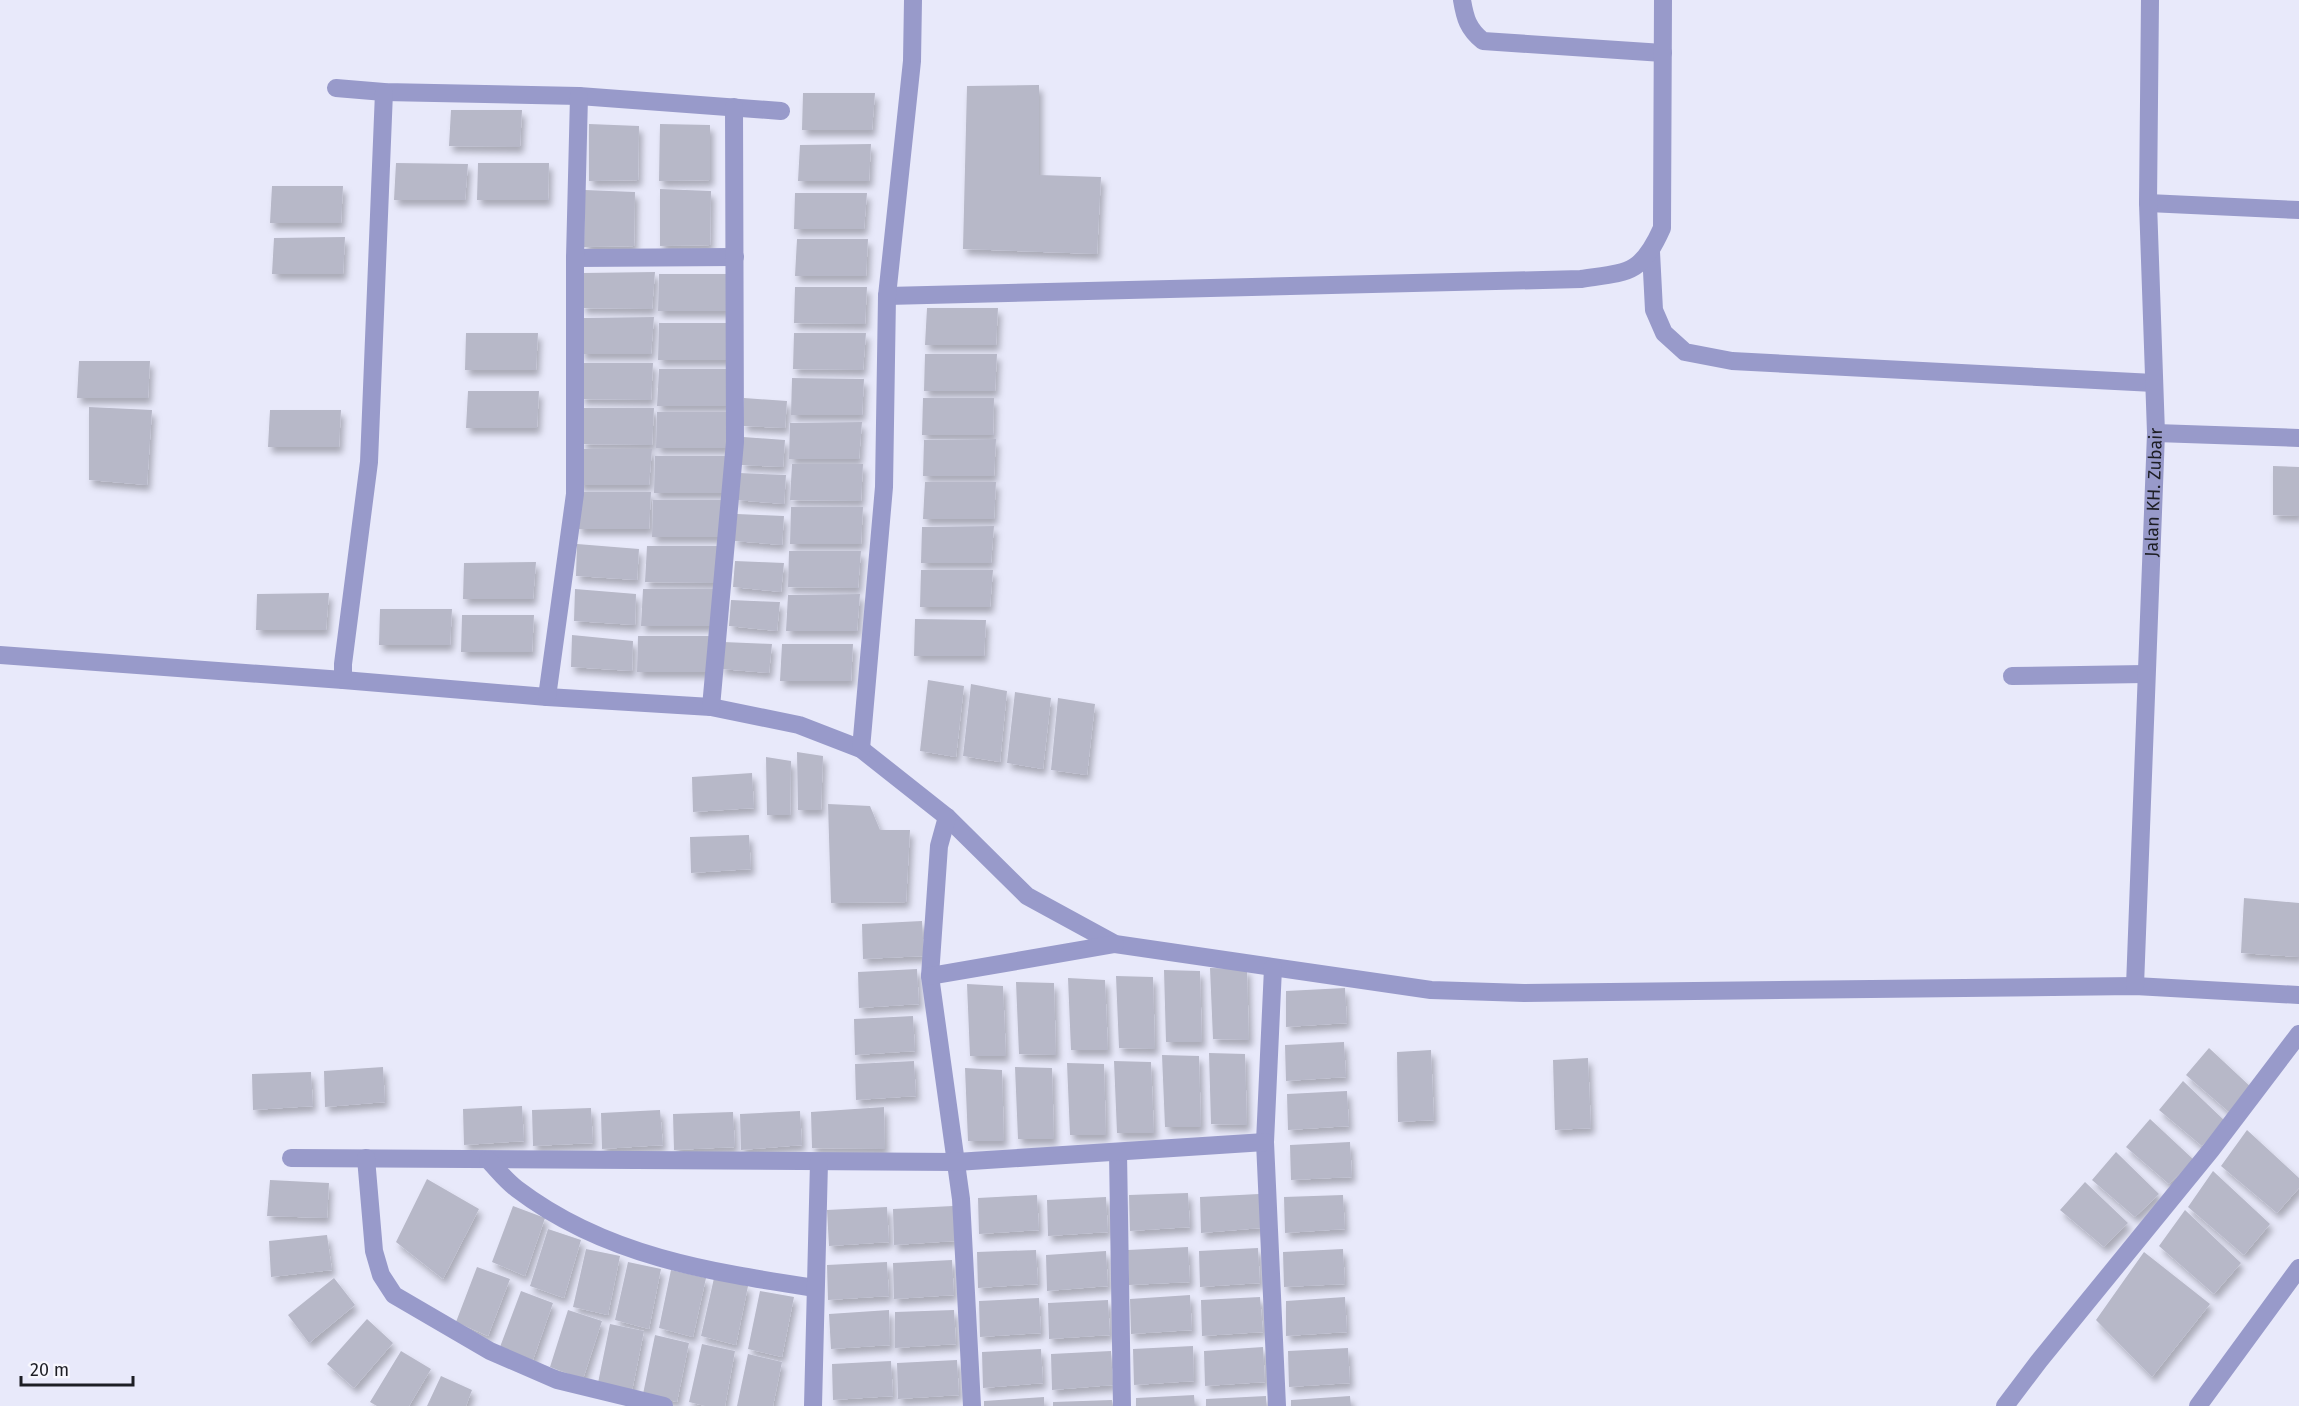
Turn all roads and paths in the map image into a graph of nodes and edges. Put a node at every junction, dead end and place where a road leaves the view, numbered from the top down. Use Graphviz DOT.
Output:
graph roads {
  1 [pos="913,0"];
  2 [pos="1462,0"];
  3 [pos="1663,0"];
  4 [pos="2150,0"];
  5 [pos="1663,53"];
  6 [pos="336,88"];
  7 [pos="384,92"];
  8 [pos="579,96"];
  9 [pos="734,107"];
  10 [pos="782,111"];
  11 [pos="2148,203"];
  12 [pos="2299,210"];
  13 [pos="1652,252"];
  14 [pos="735,257"];
  15 [pos="575,258"];
  16 [pos="887,296"];
  17 [pos="2154,383"];
  18 [pos="2156,433"];
  19 [pos="2299,438"];
  20 [pos="0,655"];
  21 [pos="2145,674"];
  22 [pos="2012,676"];
  23 [pos="343,680"];
  24 [pos="547,697"];
  25 [pos="711,707"];
  26 [pos="861,749"];
  27 [pos="947,817"];
  28 [pos="1115,944"];
  29 [pos="1273,968"];
  30 [pos="930,976"];
  31 [pos="2134,986"];
  32 [pos="2299,995"];
  33 [pos="2299,1034"];
  34 [pos="1265,1142"];
  35 [pos="1118,1152"];
  36 [pos="291,1158"];
  37 [pos="366,1158"];
  38 [pos="488,1160"];
  39 [pos="819,1162"];
  40 [pos="956,1162"];
  41 [pos="2299,1268"];
  42 [pos="815,1288"];
  43 [pos="664,1406"];
  44 [pos="813,1406"];
  45 [pos="972,1406"];
  46 [pos="1122,1406"];
  47 [pos="1277,1406"];
  48 [pos="2005,1406"];
  49 [pos="2198,1406"];
  1 -- 16 [label="street"];
  2 -- 5 [label="street"];
  3 -- 5 [label="street"];
  4 -- 11 [label="street, Jalan KH. Zubair"];
  5 -- 13 [label="street"];
  6 -- 7 [label="street"];
  7 -- 8 [label="street"];
  7 -- 23 [label="street"];
  8 -- 9 [label="street"];
  8 -- 15 [label="street"];
  9 -- 10 [label="street"];
  9 -- 14 [label="street"];
  11 -- 12 [label="street"];
  11 -- 17 [label="street, Jalan KH. Zubair"];
  13 -- 16 [label="street"];
  13 -- 17 [label="street"];
  14 -- 15 [label="street"];
  14 -- 25 [label="street"];
  15 -- 24 [label="street"];
  16 -- 26 [label="street"];
  17 -- 18 [label="street, Jalan KH. Zubair"];
  18 -- 19 [label="street"];
  18 -- 21 [label="street, Jalan KH. Zubair"];
  20 -- 23 [label="street"];
  21 -- 22 [label="street"];
  21 -- 31 [label="street, Jalan KH. Zubair"];
  23 -- 24 [label="street"];
  24 -- 25 [label="street"];
  25 -- 26 [label="street"];
  26 -- 27 [label="street"];
  27 -- 28 [label="street"];
  27 -- 30 [label="street"];
  28 -- 29 [label="street"];
  28 -- 30 [label="street"];
  29 -- 31 [label="street"];
  29 -- 34 [label="street"];
  30 -- 40 [label="street"];
  31 -- 32 [label="street"];
  33 -- 48 [label="street"];
  34 -- 35 [label="street"];
  34 -- 47 [label="street"];
  35 -- 40 [label="street"];
  35 -- 46 [label="street"];
  36 -- 37 [label="street"];
  37 -- 38 [label="street"];
  37 -- 43 [label="street"];
  38 -- 39 [label="street"];
  38 -- 42 [label="street"];
  39 -- 40 [label="street"];
  39 -- 42 [label="street"];
  40 -- 45 [label="street"];
  41 -- 49 [label="street"];
  42 -- 44 [label="street"];
}
